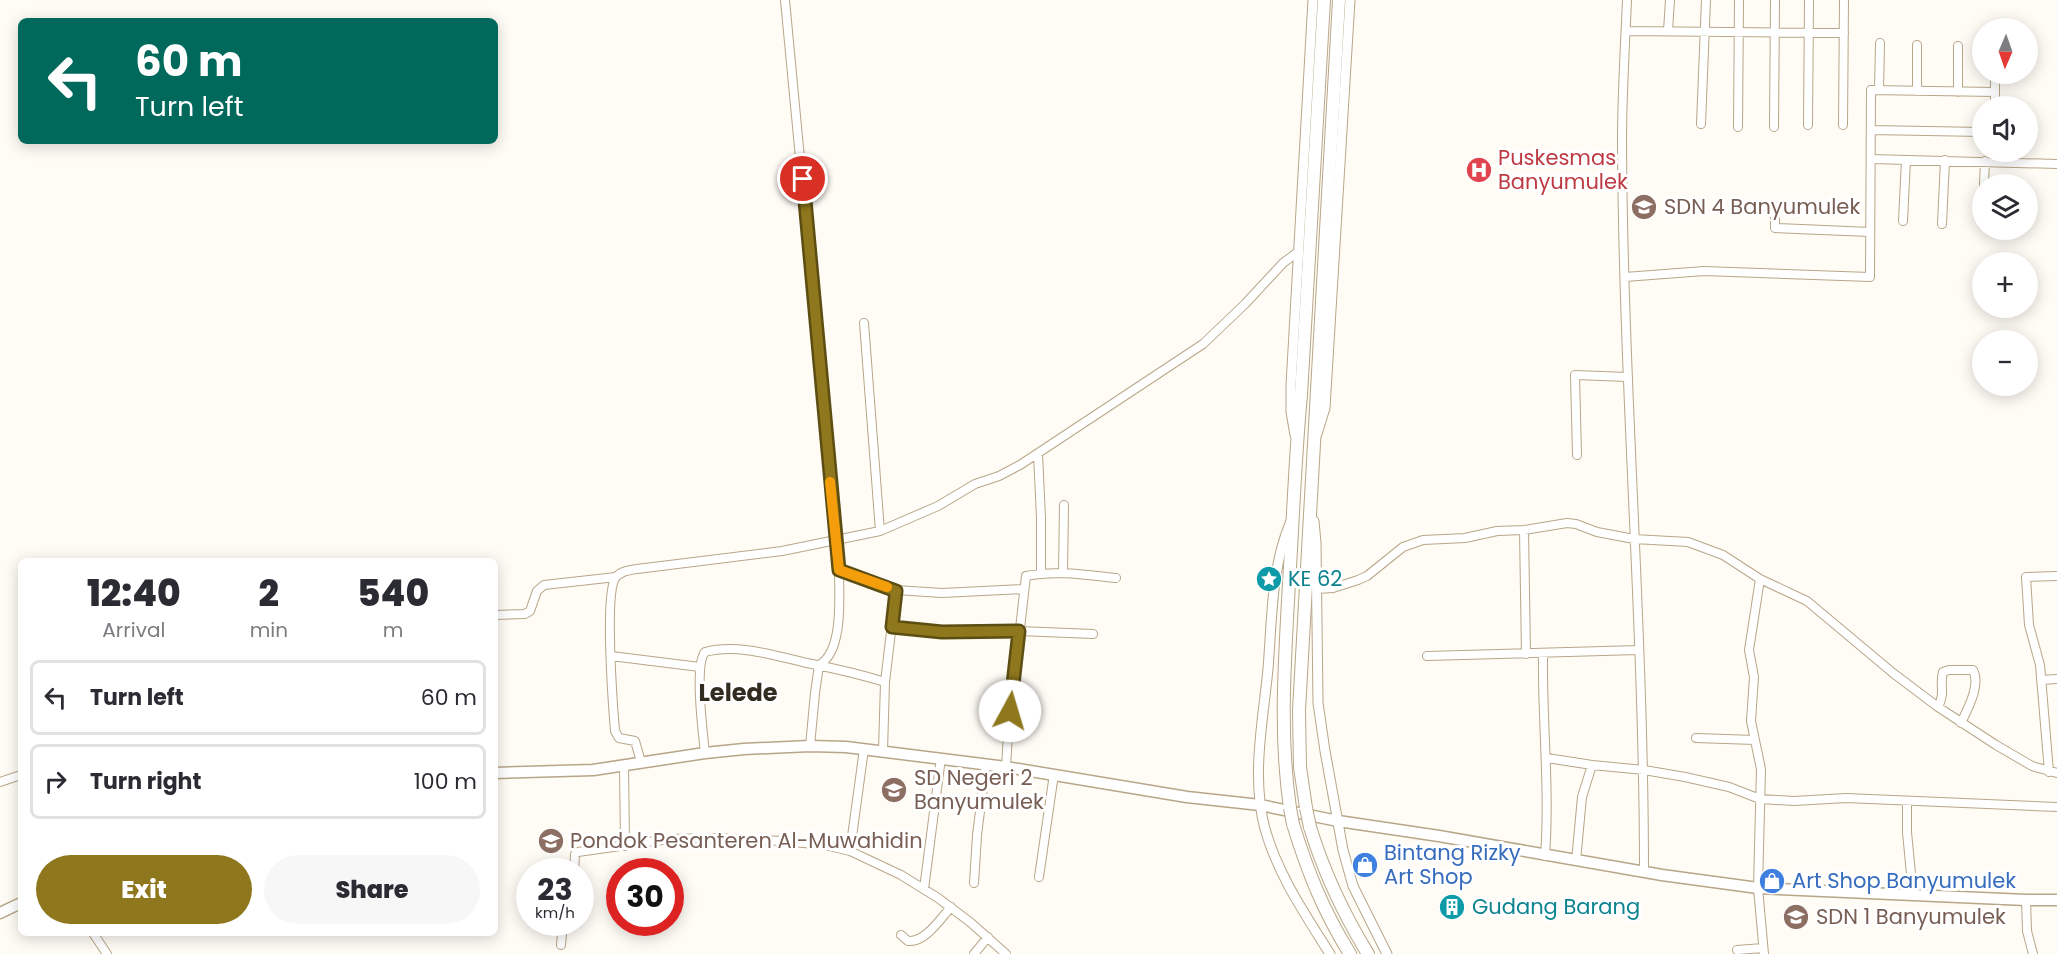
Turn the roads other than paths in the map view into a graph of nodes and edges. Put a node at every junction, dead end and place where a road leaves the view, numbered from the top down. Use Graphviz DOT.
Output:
graph roads {
  1 [pos="785,0"];
  2 [pos="1313,0"];
  3 [pos="1324,0"];
  4 [pos="1339,0"];
  5 [pos="1350,0"];
  6 [pos="1627,0"];
  7 [pos="1670,0"];
  8 [pos="1706,0"];
  9 [pos="1740,0"];
  10 [pos="1775,0"];
  11 [pos="1809,0"];
  12 [pos="1844,0"];
  13 [pos="1626,31"];
  14 [pos="1668,31"];
  15 [pos="1705,31"];
  16 [pos="1739,32"];
  17 [pos="1774,32"];
  18 [pos="1809,32"];
  19 [pos="1844,33"];
  20 [pos="1880,43"];
  21 [pos="1917,45"];
  22 [pos="1958,46"];
  23 [pos="1995,84"];
  24 [pos="1879,90"];
  25 [pos="1917,91"];
  26 [pos="1958,92"];
  27 [pos="1995,93"];
  28 [pos="1701,124"];
  29 [pos="1808,125"];
  30 [pos="1843,125"];
  31 [pos="1738,127"];
  32 [pos="1774,127"];
  33 [pos="1871,130"];
  34 [pos="1972,132"];
  35 [pos="1870,159"];
  36 [pos="1906,160"];
  37 [pos="1945,160"];
  38 [pos="1972,161"];
  39 [pos="2009,162"];
  40 [pos="2057,164"];
  41 [pos="1748,206"];
  42 [pos="1903,221"];
  43 [pos="1942,224"];
  44 [pos="1870,231"];
  45 [pos="1298,252"];
  46 [pos="1625,278"];
  47 [pos="864,323"];
  48 [pos="1628,377"];
  49 [pos="1315,439"];
  50 [pos="1297,440"];
  51 [pos="1038,454"];
  52 [pos="1577,455"];
  53 [pos="1064,506"];
  54 [pos="1311,509"];
  55 [pos="1293,515"];
  56 [pos="1524,530"];
  57 [pos="880,531"];
  58 [pos="835,539"];
  59 [pos="1635,539"];
  60 [pos="839,570"];
  61 [pos="1041,573"];
  62 [pos="1063,573"];
  63 [pos="2057,576"];
  64 [pos="616,577"];
  65 [pos="1116,578"];
  66 [pos="1760,579"];
  67 [pos="1024,589"];
  68 [pos="1317,589"];
  69 [pos="896,591"];
  70 [pos="498,615"];
  71 [pos="892,627"];
  72 [pos="1019,631"];
  73 [pos="1093,634"];
  74 [pos="1638,650"];
  75 [pos="1526,654"];
  76 [pos="1543,654"];
  77 [pos="611,656"];
  78 [pos="1427,656"];
  79 [pos="819,664"];
  80 [pos="700,667"];
  81 [pos="2057,679"];
  82 [pos="2041,680"];
  83 [pos="885,682"];
  84 [pos="1938,707"];
  85 [pos="1961,723"];
  86 [pos="1696,738"];
  87 [pos="1755,740"];
  88 [pos="810,746"];
  89 [pos="864,749"];
  90 [pos="883,751"];
  91 [pos="705,753"];
  92 [pos="941,758"];
  93 [pos="1547,758"];
  94 [pos="641,762"];
  95 [pos="986,764"];
  96 [pos="624,765"];
  97 [pos="1592,765"];
  98 [pos="1006,766"];
  99 [pos="1644,770"];
  100 [pos="2053,772"];
  101 [pos="498,773"];
  102 [pos="1054,774"];
  103 [pos="18,776"];
  104 [pos="0,782"];
  105 [pos="1760,800"];
  106 [pos="1907,802"];
  107 [pos="1260,805"];
  108 [pos="2057,807"];
  109 [pos="1338,821"];
  110 [pos="625,846"];
  111 [pos="850,851"];
  112 [pos="1545,856"];
  113 [pos="575,858"];
  114 [pos="1576,861"];
  115 [pos="1644,872"];
  116 [pos="1039,877"];
  117 [pos="974,883"];
  118 [pos="1758,888"];
  119 [pos="924,889"];
  120 [pos="1913,895"];
  121 [pos="2026,900"];
  122 [pos="2057,900"];
  123 [pos="18,905"];
  124 [pos="951,907"];
  125 [pos="0,914"];
  126 [pos="901,935"];
  127 [pos="95,936"];
  128 [pos="562,936"];
  129 [pos="988,937"];
  130 [pos="561,945"];
  131 [pos="1737,950"];
  132 [pos="1763,951"];
  133 [pos="107,954"];
  134 [pos="974,954"];
  135 [pos="1006,954"];
  136 [pos="1330,954"];
  137 [pos="1350,954"];
  138 [pos="1368,954"];
  139 [pos="1387,954"];
  140 [pos="2033,954"];
  1 -- 58 [label="street"];
  2 -- 45 [label="street"];
  3 -- 50 [label="highway"];
  4 -- 49 [label="highway"];
  5 -- 49 [label="street"];
  6 -- 13 [label="street"];
  7 -- 14 [label="street"];
  8 -- 15 [label="street"];
  9 -- 16 [label="street"];
  10 -- 17 [label="street"];
  11 -- 18 [label="street"];
  12 -- 19 [label="street"];
  13 -- 14 [label="street"];
  13 -- 46 [label="street"];
  14 -- 15 [label="street"];
  15 -- 16 [label="street"];
  15 -- 28 [label="street"];
  16 -- 17 [label="street"];
  16 -- 31 [label="street"];
  17 -- 18 [label="street"];
  17 -- 32 [label="street"];
  18 -- 19 [label="street"];
  18 -- 29 [label="street"];
  19 -- 30 [label="street"];
  20 -- 24 [label="street"];
  21 -- 25 [label="street"];
  22 -- 26 [label="street"];
  23 -- 27 [label="street"];
  24 -- 25 [label="street"];
  24 -- 33 [label="street"];
  25 -- 26 [label="street"];
  26 -- 27 [label="street"];
  33 -- 34 [label="street"];
  33 -- 35 [label="street"];
  35 -- 36 [label="street"];
  35 -- 44 [label="street"];
  36 -- 37 [label="street"];
  36 -- 42 [label="street"];
  37 -- 38 [label="street"];
  37 -- 43 [label="street"];
  39 -- 40 [label="street"];
  41 -- 44 [label="street"];
  44 -- 46 [label="street"];
  45 -- 50 [label="street"];
  45 -- 51 [label="street"];
  46 -- 48 [label="street"];
  47 -- 57 [label="street"];
  48 -- 52 [label="street"];
  48 -- 59 [label="street"];
  49 -- 54 [label="highway"];
  50 -- 55 [label="highway"];
  51 -- 57 [label="street"];
  51 -- 61 [label="street"];
  53 -- 62 [label="street"];
  54 -- 68 [label="street"];
  54 -- 138 [label="highway, bridge"];
  55 -- 107 [label="street"];
  55 -- 137 [label="highway, bridge"];
  56 -- 59 [label="street"];
  56 -- 68 [label="street"];
  56 -- 75 [label="street"];
  57 -- 58 [label="street"];
  58 -- 60 [label="street"];
  58 -- 64 [label="street"];
  59 -- 66 [label="street"];
  59 -- 74 [label="street"];
  60 -- 69 [label="street"];
  60 -- 79 [label="street"];
  61 -- 62 [label="street"];
  61 -- 67 [label="street"];
  62 -- 65 [label="street"];
  63 -- 82 [label="street"];
  64 -- 70 [label="street"];
  64 -- 77 [label="street"];
  66 -- 84 [label="street"];
  66 -- 87 [label="street"];
  67 -- 69 [label="street"];
  67 -- 72 [label="street"];
  68 -- 109 [label="street"];
  69 -- 71 [label="street"];
  71 -- 72 [label="street"];
  71 -- 83 [label="street"];
  72 -- 73 [label="street"];
  72 -- 98 [label="street"];
  74 -- 76 [label="street"];
  74 -- 99 [label="street"];
  75 -- 76 [label="street"];
  75 -- 78 [label="street"];
  76 -- 93 [label="street"];
  77 -- 80 [label="street"];
  77 -- 94 [label="street"];
  79 -- 80 [label="street"];
  79 -- 83 [label="street"];
  79 -- 88 [label="street"];
  80 -- 91 [label="street"];
  81 -- 82 [label="street"];
  82 -- 100 [label="street"];
  83 -- 90 [label="street"];
  84 -- 85 [label="street"];
  84 -- 85 [label="street"];
  85 -- 100 [label="street"];
  86 -- 87 [label="street"];
  87 -- 105 [label="street"];
  88 -- 89 [label="main road"];
  88 -- 91 [label="main road"];
  89 -- 90 [label="main road"];
  89 -- 111 [label="street"];
  90 -- 92 [label="main road"];
  91 -- 94 [label="main road"];
  92 -- 95 [label="main road"];
  92 -- 119 [label="street"];
  93 -- 97 [label="street"];
  93 -- 112 [label="street"];
  94 -- 96 [label="main road"];
  95 -- 98 [label="main road"];
  95 -- 117 [label="street"];
  96 -- 101 [label="main road"];
  96 -- 110 [label="street"];
  97 -- 99 [label="street"];
  97 -- 114 [label="street"];
  98 -- 102 [label="main road"];
  99 -- 105 [label="street"];
  99 -- 115 [label="street"];
  102 -- 107 [label="main road"];
  102 -- 116 [label="street"];
  103 -- 104 [label="street"];
  105 -- 106 [label="street"];
  105 -- 118 [label="street"];
  106 -- 108 [label="street"];
  106 -- 120 [label="street"];
  107 -- 109 [label="main road"];
  107 -- 136 [label="street"];
  109 -- 112 [label="main road"];
  109 -- 139 [label="street"];
  110 -- 111 [label="street"];
  110 -- 113 [label="street"];
  111 -- 119 [label="street"];
  112 -- 114 [label="main road"];
  114 -- 115 [label="main road"];
  115 -- 118 [label="main road"];
  118 -- 120 [label="main road"];
  118 -- 132 [label="street"];
  119 -- 124 [label="street"];
  120 -- 121 [label="main road"];
  121 -- 122 [label="main road"];
  121 -- 140 [label="street"];
  123 -- 125 [label="main road"];
  124 -- 126 [label="street"];
  124 -- 129 [label="street"];
  127 -- 133 [label="street"];
  128 -- 130 [label="street"];
  129 -- 134 [label="street"];
  129 -- 135 [label="street"];
  131 -- 132 [label="street"];
}
